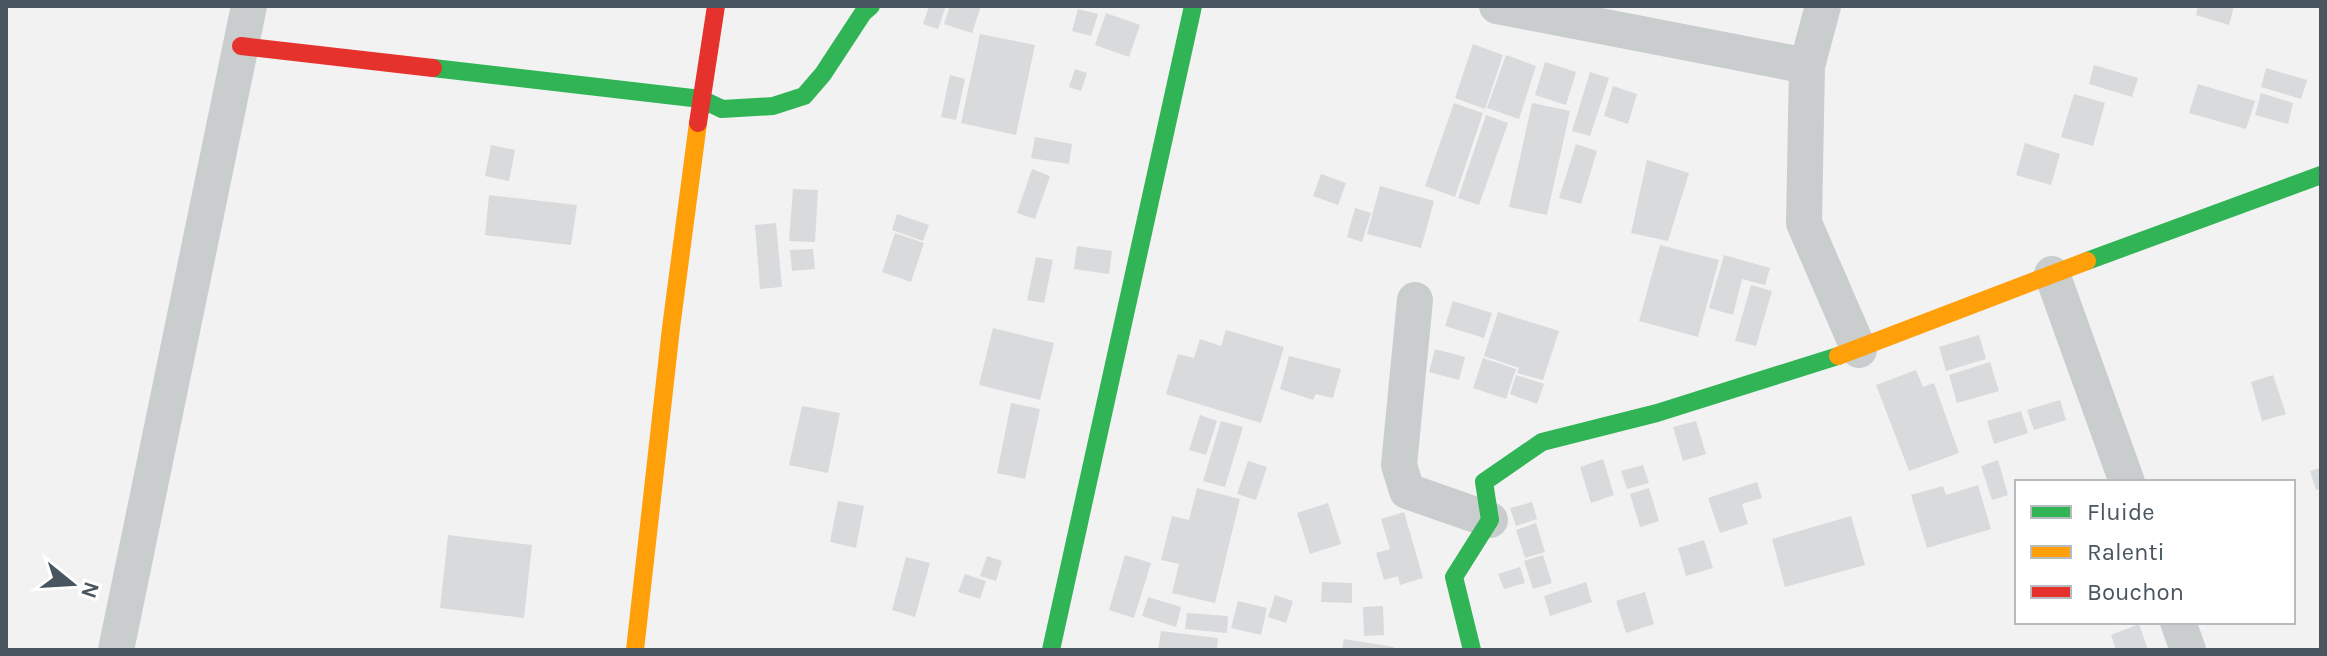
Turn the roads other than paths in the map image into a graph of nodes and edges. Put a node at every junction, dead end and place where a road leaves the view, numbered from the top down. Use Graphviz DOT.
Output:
graph roads {
  1 [pos="249,6"];
  2 [pos="716,6"];
  3 [pos="871,6"];
  4 [pos="1193,6"];
  5 [pos="1497,6"];
  6 [pos="1823,6"];
  7 [pos="241,46"];
  8 [pos="1807,66"];
  9 [pos="701,99"];
  10 [pos="2321,175"];
  11 [pos="2052,274"];
  12 [pos="1415,300"];
  13 [pos="1859,350"];
  14 [pos="2126,480"];
  15 [pos="1490,520"];
  16 [pos="2179,624"];
  17 [pos="116,650"];
  18 [pos="635,650"];
  19 [pos="1051,650"];
  20 [pos="1472,650"];
  21 [pos="2188,650"];
  1 -- 7 [label="street"];
  2 -- 9 [label="street"];
  3 -- 9 [label="street"];
  4 -- 19 [label="street"];
  5 -- 8 [label="street"];
  6 -- 8 [label="street"];
  7 -- 9 [label="street"];
  7 -- 17 [label="street"];
  8 -- 13 [label="street"];
  9 -- 18 [label="street"];
  10 -- 11 [label="street"];
  11 -- 13 [label="street"];
  11 -- 14 [label="street"];
  12 -- 15 [label="street"];
  13 -- 15 [label="street"];
  15 -- 20 [label="street"];
  16 -- 21 [label="street"];
}
